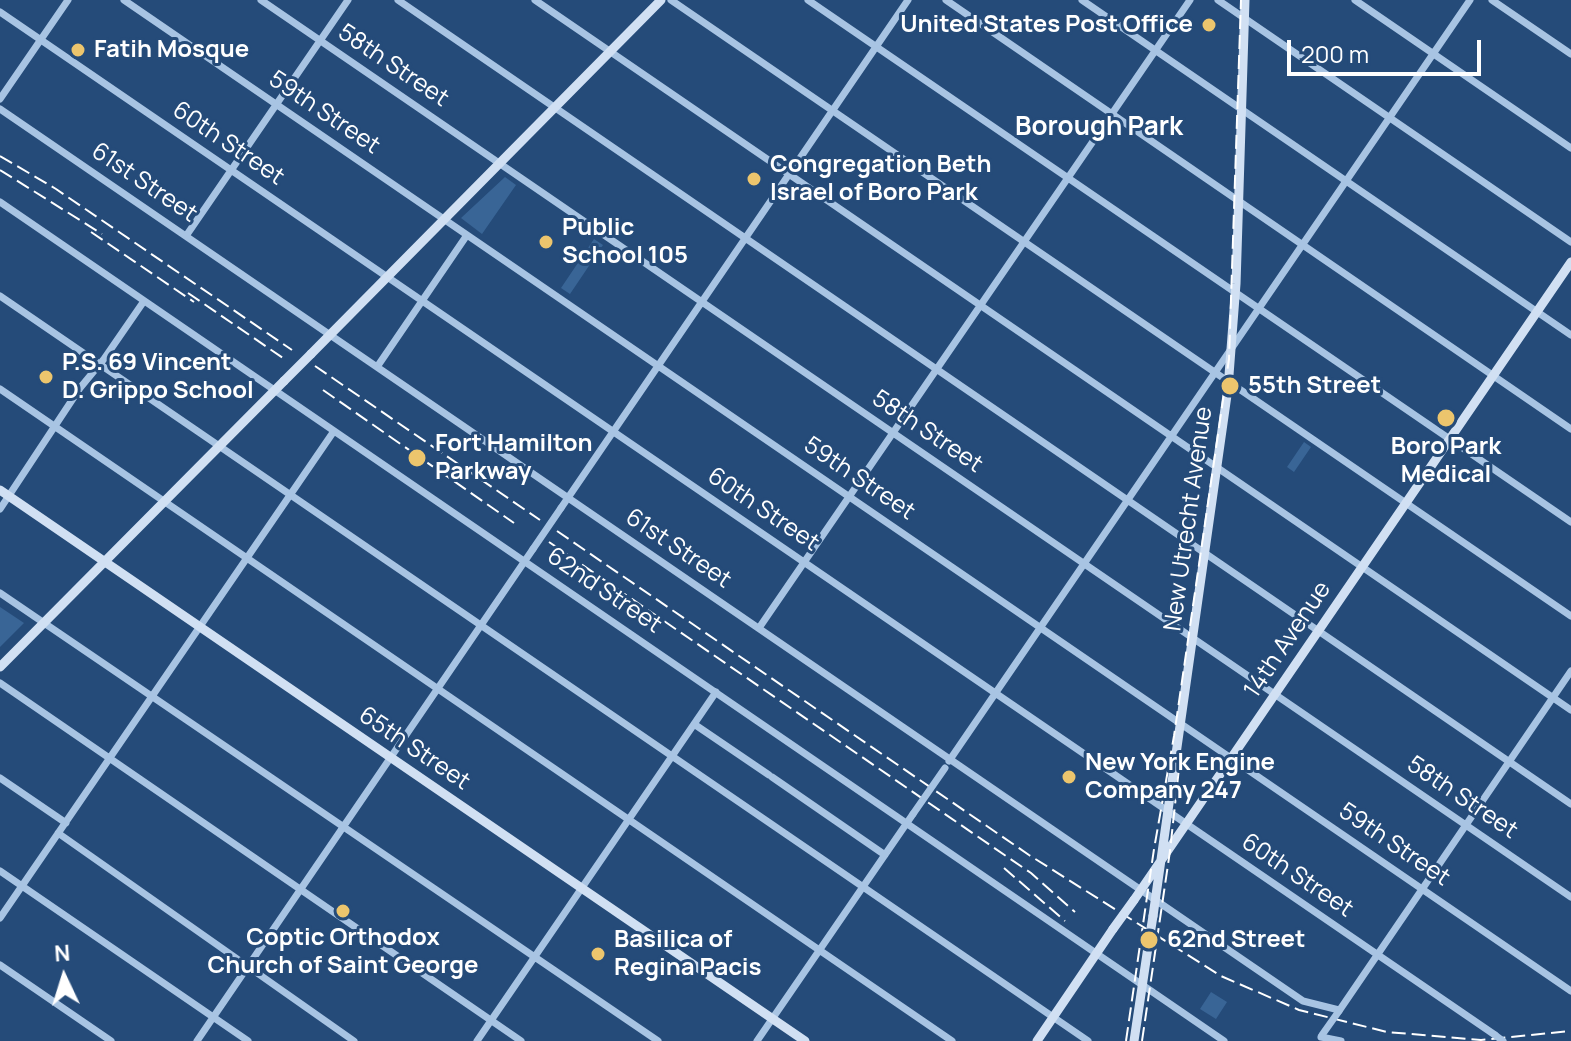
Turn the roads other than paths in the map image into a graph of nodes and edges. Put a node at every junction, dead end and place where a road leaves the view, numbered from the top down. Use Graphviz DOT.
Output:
graph roads {
  1 [pos="68,0"];
  2 [pos="124,0"];
  3 [pos="261,0"];
  4 [pos="348,0"];
  5 [pos="398,0"];
  6 [pos="535,0"];
  7 [pos="661,0"];
  8 [pos="671,0"];
  9 [pos="808,0"];
  10 [pos="908,0"];
  11 [pos="946,0"];
  12 [pos="1082,0"];
  13 [pos="1190,0"];
  14 [pos="1218,0"];
  15 [pos="1245,0"];
  16 [pos="1355,0"];
  17 [pos="1470,0"];
  18 [pos="1492,0"];
  19 [pos="0,12"];
  20 [pos="1244,18"];
  21 [pos="41,40"];
  22 [pos="320,41"];
  23 [pos="877,47"];
  24 [pos="610,51"];
  25 [pos="1155,51"];
  26 [pos="1433,53"];
  27 [pos="1571,54"];
  28 [pos="0,99"];
  29 [pos="277,104"];
  30 [pos="555,107"];
  31 [pos="0,109"];
  32 [pos="1241,109"];
  33 [pos="833,111"];
  34 [pos="1111,114"];
  35 [pos="1390,117"];
  36 [pos="1571,148"];
  37 [pos="499,163"];
  38 [pos="231,170"];
  39 [pos="789,173"];
  40 [pos="1068,178"];
  41 [pos="1346,181"];
  42 [pos="1239,201"];
  43 [pos="0,202"];
  44 [pos="444,219"];
  45 [pos="467,235"];
  46 [pos="186,236"];
  47 [pos="746,238"];
  48 [pos="1024,241"];
  49 [pos="1571,242"];
  50 [pos="1302,245"];
  51 [pos="1571,262"];
  52 [pos="387,276"];
  53 [pos="1235,292"];
  54 [pos="0,296"];
  55 [pos="144,301"];
  56 [pos="422,301"];
  57 [pos="702,301"];
  58 [pos="980,305"];
  59 [pos="1258,308"];
  60 [pos="1537,312"];
  61 [pos="1571,335"];
  62 [pos="326,338"];
  63 [pos="1231,348"];
  64 [pos="99,364"];
  65 [pos="659,366"];
  66 [pos="377,367"];
  67 [pos="937,369"];
  68 [pos="1215,372"];
  69 [pos="1493,376"];
  70 [pos="1228,381"];
  71 [pos="0,389"];
  72 [pos="274,390"];
  73 [pos="56,427"];
  74 [pos="1571,429"];
  75 [pos="334,431"];
  76 [pos="613,432"];
  77 [pos="893,433"];
  78 [pos="1171,436"];
  79 [pos="1450,439"];
  80 [pos="219,446"];
  81 [pos="1216,467"];
  82 [pos="4,493"];
  83 [pos="290,495"];
  84 [pos="849,497"];
  85 [pos="568,498"];
  86 [pos="1128,500"];
  87 [pos="164,502"];
  88 [pos="1406,503"];
  89 [pos="0,509"];
  90 [pos="1571,522"];
  91 [pos="1204,552"];
  92 [pos="246,558"];
  93 [pos="105,562"];
  94 [pos="525,562"];
  95 [pos="804,562"];
  96 [pos="1084,563"];
  97 [pos="1362,567"];
  98 [pos="0,593"];
  99 [pos="1571,616"];
  100 [pos="45,622"];
  101 [pos="481,625"];
  102 [pos="200,627"];
  103 [pos="1040,627"];
  104 [pos="759,628"];
  105 [pos="1318,630"];
  106 [pos="1192,638"];
  107 [pos="0,667"];
  108 [pos="1571,671"];
  109 [pos="0,683"];
  110 [pos="438,689"];
  111 [pos="716,692"];
  112 [pos="995,693"];
  113 [pos="1275,694"];
  114 [pos="153,695"];
  115 [pos="1553,697"];
  116 [pos="1571,710"];
  117 [pos="1180,723"];
  118 [pos="694,724"];
  119 [pos="672,756"];
  120 [pos="391,757"];
  121 [pos="1231,758"];
  122 [pos="109,759"];
  123 [pos="950,759"];
  124 [pos="1509,761"];
  125 [pos="0,778"];
  126 [pos="1571,804"];
  127 [pos="1168,812"];
  128 [pos="628,820"];
  129 [pos="66,823"];
  130 [pos="907,823"];
  131 [pos="1186,824"];
  132 [pos="1466,825"];
  133 [pos="344,826"];
  134 [pos="58,833"];
  135 [pos="885,855"];
  136 [pos="1161,861"];
  137 [pos="0,871"];
  138 [pos="22,886"];
  139 [pos="863,887"];
  140 [pos="582,888"];
  141 [pos="1422,889"];
  142 [pos="300,890"];
  143 [pos="1140,890"];
  144 [pos="1571,897"];
  145 [pos="1155,901"];
  146 [pos="0,918"];
  147 [pos="819,951"];
  148 [pos="1097,954"];
  149 [pos="1377,955"];
  150 [pos="535,957"];
  151 [pos="0,965"];
  152 [pos="248,966"];
  153 [pos="1143,985"];
  154 [pos="1571,991"];
  155 [pos="1339,1011"];
  156 [pos="213,1017"];
  157 [pos="1053,1017"];
  158 [pos="772,1019"];
  159 [pos="491,1020"];
  160 [pos="1321,1038"];
  161 [pos="111,1041"];
  162 [pos="197,1041"];
  163 [pos="248,1041"];
  164 [pos="354,1041"];
  165 [pos="477,1041"];
  166 [pos="521,1041"];
  167 [pos="658,1041"];
  168 [pos="757,1041"];
  169 [pos="805,1041"];
  170 [pos="952,1041"];
  171 [pos="1037,1041"];
  172 [pos="1088,1041"];
  173 [pos="1134,1041"];
  174 [pos="1224,1041"];
  175 [pos="1341,1041"];
  176 [pos="1503,1041"];
  1 -- 21 [label="street"];
  2 -- 29 [label="street, 59th Street"];
  3 -- 22 [label="street, 58th Street"];
  4 -- 22 [label="street"];
  5 -- 30 [label="street"];
  6 -- 24 [label="street"];
  7 -- 24 [label="main road"];
  8 -- 33 [label="street"];
  9 -- 23 [label="street"];
  10 -- 23 [label="street"];
  11 -- 34 [label="street"];
  12 -- 25 [label="street"];
  13 -- 25 [label="street"];
  14 -- 20 [label="street"];
  15 -- 20 [label="main road, New Utrecht Avenue"];
  16 -- 26 [label="street"];
  17 -- 26 [label="street"];
  18 -- 27 [label="street"];
  19 -- 21 [label="street, 60th Street"];
  20 -- 32 [label="main road, New Utrecht Avenue"];
  20 -- 35 [label="street"];
  21 -- 28 [label="street"];
  21 -- 38 [label="street, 60th Street"];
  22 -- 29 [label="street"];
  22 -- 37 [label="street, 58th Street"];
  23 -- 33 [label="street"];
  23 -- 40 [label="street"];
  24 -- 30 [label="main road"];
  24 -- 39 [label="street"];
  25 -- 32 [label="street"];
  25 -- 34 [label="street"];
  26 -- 35 [label="street"];
  26 -- 36 [label="street"];
  29 -- 38 [label="street"];
  29 -- 44 [label="street, 59th Street"];
  30 -- 37 [label="main road"];
  30 -- 47 [label="street"];
  31 -- 46 [label="street, 61st Street"];
  32 -- 41 [label="street"];
  32 -- 42 [label="main road, New Utrecht Avenue"];
  33 -- 39 [label="street"];
  33 -- 48 [label="street"];
  34 -- 40 [label="street"];
  34 -- 42 [label="street"];
  35 -- 41 [label="street"];
  35 -- 49 [label="street"];
  37 -- 44 [label="main road"];
  37 -- 57 [label="street, 58th Street"];
  38 -- 46 [label="street"];
  38 -- 52 [label="street, 60th Street"];
  39 -- 47 [label="street"];
  39 -- 58 [label="street"];
  40 -- 48 [label="street"];
  40 -- 53 [label="street"];
  41 -- 50 [label="street"];
  41 -- 60 [label="street"];
  42 -- 50 [label="street"];
  42 -- 53 [label="main road, New Utrecht Avenue"];
  43 -- 55 [label="street, 62nd Street"];
  44 -- 45 [label="street, 59th Street"];
  44 -- 52 [label="main road"];
  45 -- 56 [label="street"];
  45 -- 65 [label="street, 59th Street"];
  46 -- 62 [label="street, 61st Street"];
  47 -- 57 [label="street"];
  47 -- 67 [label="street"];
  48 -- 58 [label="street"];
  48 -- 68 [label="street"];
  50 -- 59 [label="street"];
  50 -- 69 [label="street"];
  51 -- 60 [label="main road, 14th Avenue"];
  52 -- 56 [label="street, 60th Street"];
  52 -- 62 [label="main road"];
  53 -- 59 [label="street"];
  53 -- 63 [label="main road, New Utrecht Avenue"];
  54 -- 64 [label="street"];
  55 -- 64 [label="street"];
  55 -- 72 [label="street, 62nd Street"];
  56 -- 66 [label="street"];
  56 -- 76 [label="street, 60th Street"];
  57 -- 65 [label="street"];
  57 -- 77 [label="street, 58th Street"];
  58 -- 67 [label="street"];
  58 -- 78 [label="street"];
  59 -- 63 [label="street"];
  59 -- 79 [label="street"];
  60 -- 61 [label="street"];
  60 -- 69 [label="main road, 14th Avenue"];
  62 -- 66 [label="street, 61st Street"];
  62 -- 72 [label="main road, bridge"];
  63 -- 68 [label="street"];
  63 -- 70 [label="main road, New Utrecht Avenue"];
  64 -- 73 [label="street"];
  64 -- 80 [label="street"];
  65 -- 76 [label="street"];
  65 -- 84 [label="street, 59th Street"];
  66 -- 85 [label="street, 61st Street"];
  67 -- 77 [label="street"];
  67 -- 86 [label="street"];
  68 -- 70 [label="street"];
  68 -- 78 [label="street"];
  69 -- 74 [label="street"];
  69 -- 79 [label="main road, 14th Avenue"];
  70 -- 81 [label="main road, New Utrecht Avenue"];
  70 -- 88 [label="street"];
  71 -- 73 [label="street"];
  72 -- 75 [label="street, 62nd Street"];
  72 -- 80 [label="main road"];
  73 -- 82 [label="street"];
  73 -- 87 [label="street"];
  75 -- 83 [label="street"];
  75 -- 94 [label="street, 62nd Street"];
  76 -- 85 [label="street"];
  76 -- 95 [label="street, 60th Street"];
  77 -- 84 [label="street"];
  77 -- 96 [label="street, 58th Street"];
  78 -- 81 [label="street"];
  78 -- 86 [label="street"];
  79 -- 88 [label="main road, 14th Avenue"];
  79 -- 90 [label="street"];
  80 -- 83 [label="street"];
  80 -- 87 [label="main road"];
  81 -- 91 [label="main road, New Utrecht Avenue"];
  81 -- 97 [label="street"];
  82 -- 89 [label="street"];
  82 -- 93 [label="main road, 65th Street"];
  83 -- 92 [label="street"];
  83 -- 101 [label="street"];
  84 -- 95 [label="street"];
  84 -- 103 [label="street, 59th Street"];
  85 -- 94 [label="street, bridge"];
  85 -- 104 [label="street, 61st Street"];
  86 -- 91 [label="street"];
  86 -- 96 [label="street"];
  87 -- 92 [label="street"];
  87 -- 93 [label="main road"];
  88 -- 97 [label="main road, 14th Avenue"];
  88 -- 99 [label="street"];
  91 -- 105 [label="street"];
  91 -- 106 [label="main road, New Utrecht Avenue"];
  92 -- 102 [label="street"];
  92 -- 110 [label="street"];
  93 -- 100 [label="main road"];
  93 -- 102 [label="main road, 65th Street"];
  94 -- 101 [label="street"];
  94 -- 111 [label="street, 62nd Street"];
  95 -- 104 [label="street"];
  95 -- 112 [label="street, 60th Street"];
  96 -- 103 [label="street"];
  96 -- 106 [label="street, 58th Street"];
  97 -- 105 [label="main road, 14th Avenue"];
  97 -- 115 [label="street"];
  98 -- 100 [label="street"];
  100 -- 107 [label="main road"];
  100 -- 114 [label="street"];
  101 -- 110 [label="street"];
  101 -- 119 [label="street"];
  102 -- 114 [label="street"];
  102 -- 120 [label="main road, 65th Street"];
  103 -- 112 [label="street"];
  103 -- 117 [label="street, 59th Street"];
  104 -- 123 [label="street, 61st Street"];
  105 -- 113 [label="main road, 14th Avenue"];
  105 -- 124 [label="street"];
  106 -- 113 [label="street, 58th Street"];
  106 -- 117 [label="main road, New Utrecht Avenue"];
  108 -- 115 [label="street"];
  109 -- 122 [label="street"];
  110 -- 120 [label="street"];
  110 -- 128 [label="street"];
  111 -- 118 [label="street"];
  111 -- 130 [label="street, 62nd Street"];
  112 -- 123 [label="street"];
  112 -- 127 [label="street, 60th Street"];
  113 -- 121 [label="main road, 14th Avenue"];
  113 -- 132 [label="street, 58th Street"];
  114 -- 122 [label="street"];
  114 -- 133 [label="street"];
  115 -- 116 [label="street"];
  115 -- 124 [label="street"];
  117 -- 121 [label="street, 59th Street"];
  117 -- 127 [label="main road, New Utrecht Avenue"];
  118 -- 119 [label="street"];
  118 -- 135 [label="street"];
  119 -- 128 [label="street"];
  119 -- 139 [label="street"];
  120 -- 133 [label="street"];
  120 -- 140 [label="main road, 65th Street"];
  121 -- 131 [label="main road, 14th Avenue"];
  121 -- 141 [label="street, 59th Street"];
  122 -- 129 [label="street"];
  122 -- 142 [label="street"];
  123 -- 130 [label="street, bridge"];
  123 -- 143 [label="street, 61st Street"];
  124 -- 126 [label="street"];
  124 -- 132 [label="street"];
  125 -- 129 [label="street"];
  127 -- 131 [label="street, 60th Street"];
  127 -- 136 [label="main road, New Utrecht Avenue"];
  128 -- 140 [label="street"];
  128 -- 147 [label="street"];
  129 -- 134 [label="street"];
  130 -- 135 [label="street"];
  130 -- 148 [label="street, 62nd Street"];
  131 -- 136 [label="main road, 14th Avenue"];
  131 -- 149 [label="street, 60th Street"];
  132 -- 141 [label="street"];
  132 -- 144 [label="street, 58th Street"];
  133 -- 142 [label="street"];
  133 -- 150 [label="street"];
  134 -- 138 [label="street"];
  134 -- 152 [label="street"];
  135 -- 139 [label="street"];
  136 -- 143 [label="main road, 14th Avenue"];
  136 -- 145 [label="main road, New Utrecht Avenue"];
  137 -- 138 [label="street"];
  138 -- 146 [label="street"];
  138 -- 156 [label="street"];
  139 -- 147 [label="street"];
  139 -- 157 [label="street"];
  140 -- 150 [label="street"];
  140 -- 158 [label="main road, 65th Street"];
  141 -- 149 [label="street"];
  141 -- 154 [label="street, 59th Street"];
  142 -- 152 [label="street"];
  142 -- 159 [label="street"];
  143 -- 145 [label="street, 61st Street"];
  143 -- 148 [label="main road, 14th Avenue, bridge"];
  145 -- 153 [label="main road, New Utrecht Avenue, bridge"];
  145 -- 155 [label="street, 61st Street"];
  147 -- 158 [label="street"];
  147 -- 170 [label="street"];
  148 -- 153 [label="street, 62nd Street"];
  148 -- 157 [label="main road, 14th Avenue"];
  149 -- 155 [label="street"];
  149 -- 176 [label="street, 60th Street, bridge"];
  150 -- 159 [label="street"];
  150 -- 167 [label="street"];
  151 -- 161 [label="street"];
  152 -- 156 [label="street"];
  152 -- 164 [label="street"];
  153 -- 173 [label="main road, New Utrecht Avenue"];
  153 -- 174 [label="street, 62nd Street"];
  155 -- 160 [label="street, bridge"];
  156 -- 162 [label="street"];
  156 -- 163 [label="street"];
  157 -- 171 [label="main road, 14th Avenue"];
  157 -- 172 [label="street"];
  158 -- 168 [label="street"];
  158 -- 169 [label="main road, 65th Street"];
  159 -- 165 [label="street"];
  159 -- 166 [label="street"];
  160 -- 175 [label="street"];
}
